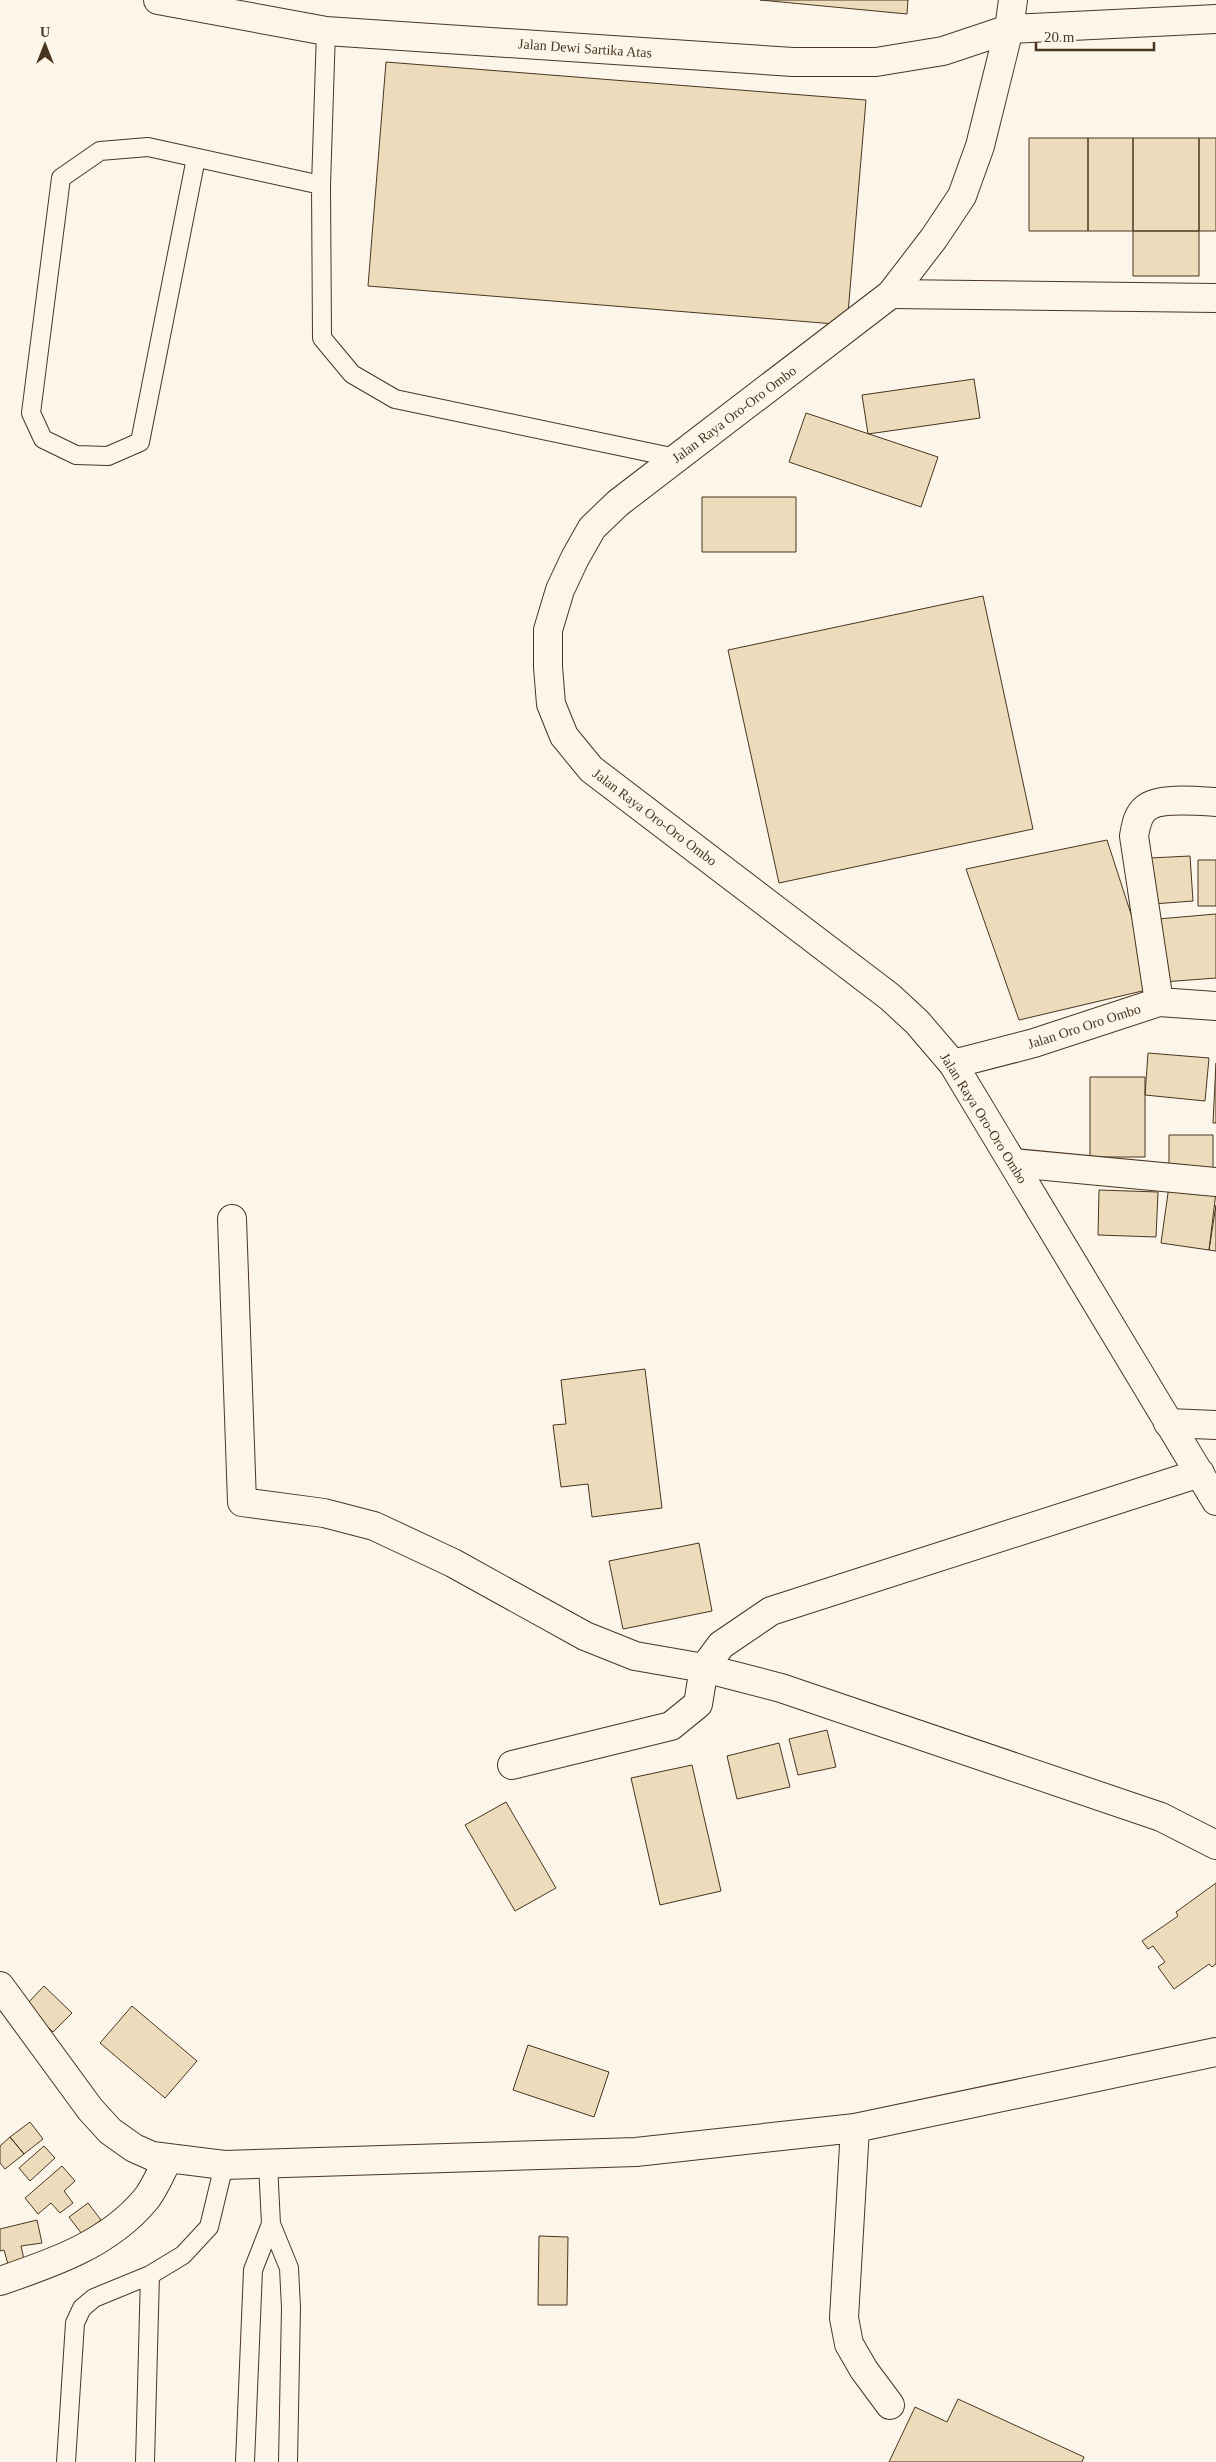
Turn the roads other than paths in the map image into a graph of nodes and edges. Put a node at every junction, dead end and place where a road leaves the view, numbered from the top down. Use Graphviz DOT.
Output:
graph roads {
  1 [pos="158,0"];
  2 [pos="1013,0"];
  3 [pos="1216,19"];
  4 [pos="1009,29"];
  5 [pos="326,31"];
  6 [pos="196,158"];
  7 [pos="321,185"];
  8 [pos="892,294"];
  9 [pos="1216,298"];
  10 [pos="676,458"];
  11 [pos="1216,802"];
  12 [pos="1159,1002"];
  13 [pos="1216,1006"];
  14 [pos="953,1064"];
  15 [pos="1014,1163"];
  16 [pos="1216,1182"];
  17 [pos="232,1219"];
  18 [pos="1168,1422"];
  19 [pos="1216,1425"];
  20 [pos="1200,1473"];
  21 [pos="1216,1501"];
  22 [pos="704,1668"];
  23 [pos="512,1765"];
  24 [pos="1216,1845"];
  25 [pos="0,1986"];
  26 [pos="1216,2052"];
  27 [pos="855,2128"];
  28 [pos="168,2159"];
  29 [pos="268,2164"];
  30 [pos="224,2165"];
  31 [pos="271,2224"];
  32 [pos="150,2275"];
  33 [pos="0,2281"];
  34 [pos="890,2405"];
  35 [pos="66,2462"];
  36 [pos="146,2462"];
  37 [pos="245,2462"];
  38 [pos="288,2462"];
  1 -- 5 [label="street, Jalan Dewi Sartika Atas"];
  2 -- 4 [label="street, Jalan Raya Oro-Oro Ombo"];
  3 -- 4 [label="street, Jalan Dewi Sartika Atas"];
  4 -- 5 [label="street, Jalan Dewi Sartika Atas"];
  4 -- 8 [label="street, Jalan Raya Oro-Oro Ombo"];
  5 -- 7 [label="lane"];
  6 -- 6 [label="lane"];
  6 -- 7 [label="lane"];
  7 -- 10 [label="lane"];
  8 -- 9 [label="street"];
  8 -- 10 [label="street, Jalan Raya Oro-Oro Ombo"];
  10 -- 14 [label="street, Jalan Raya Oro-Oro Ombo"];
  11 -- 12 [label="street"];
  12 -- 13 [label="street, Jalan Oro Oro Ombo"];
  12 -- 14 [label="street, Jalan Oro Oro Ombo"];
  14 -- 15 [label="street, Jalan Raya Oro-Oro Ombo"];
  15 -- 16 [label="street"];
  15 -- 18 [label="street, Jalan Raya Oro-Oro Ombo"];
  17 -- 22 [label="street"];
  18 -- 19 [label="street"];
  18 -- 20 [label="street, Jalan Raya Oro-Oro Ombo"];
  20 -- 21 [label="street, Jalan Raya Oro-Oro Ombo"];
  20 -- 22 [label="street"];
  22 -- 23 [label="street"];
  22 -- 24 [label="street"];
  25 -- 28 [label="street"];
  26 -- 27 [label="street"];
  27 -- 29 [label="street"];
  27 -- 34 [label="street"];
  28 -- 30 [label="street"];
  28 -- 33 [label="street"];
  29 -- 30 [label="street"];
  29 -- 31 [label="lane"];
  30 -- 32 [label="lane"];
  31 -- 37 [label="lane"];
  31 -- 38 [label="lane"];
  32 -- 35 [label="lane"];
  32 -- 36 [label="lane"];
}
